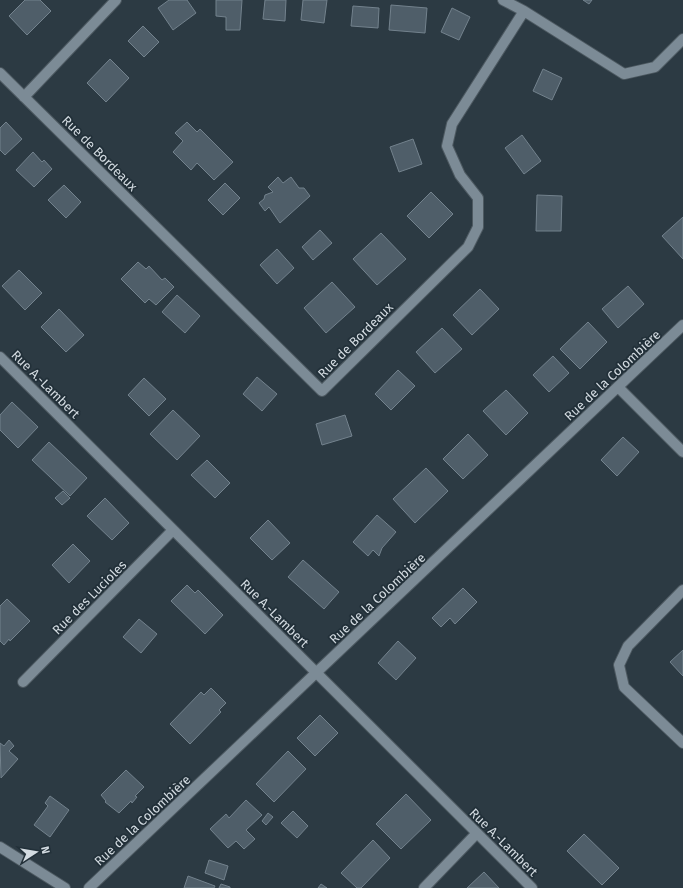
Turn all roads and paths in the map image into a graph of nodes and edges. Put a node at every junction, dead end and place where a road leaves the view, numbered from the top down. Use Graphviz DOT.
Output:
graph roads {
  1 [pos="116,0"];
  2 [pos="503,0"];
  3 [pos="524,11"];
  4 [pos="683,38"];
  5 [pos="0,73"];
  6 [pos="24,97"];
  7 [pos="683,325"];
  8 [pos="0,357"];
  9 [pos="618,387"];
  10 [pos="683,452"];
  11 [pos="173,530"];
  12 [pos="683,590"];
  13 [pos="316,673"];
  14 [pos="23,682"];
  15 [pos="683,743"];
  16 [pos="477,833"];
  17 [pos="0,847"];
  18 [pos="65,888"];
  19 [pos="89,888"];
  20 [pos="424,888"];
  21 [pos="532,888"];
  1 -- 6 [label="street"];
  2 -- 3 [label="street"];
  3 -- 4 [label="street"];
  3 -- 6 [label="street, Rue de Bordeaux"];
  5 -- 6 [label="street, Rue de Bordeaux"];
  7 -- 9 [label="street, Rue de la Colombière"];
  8 -- 11 [label="street, Rue A.-Lambert"];
  9 -- 10 [label="street"];
  9 -- 13 [label="street, Rue de la Colombière"];
  11 -- 13 [label="street, Rue A.-Lambert"];
  11 -- 14 [label="street, Rue des Lucioles"];
  12 -- 15 [label="street"];
  13 -- 16 [label="street, Rue A.-Lambert"];
  13 -- 19 [label="street, Rue de la Colombière"];
  16 -- 20 [label="street"];
  16 -- 21 [label="street, Rue A.-Lambert"];
  17 -- 18 [label="street"];
}
